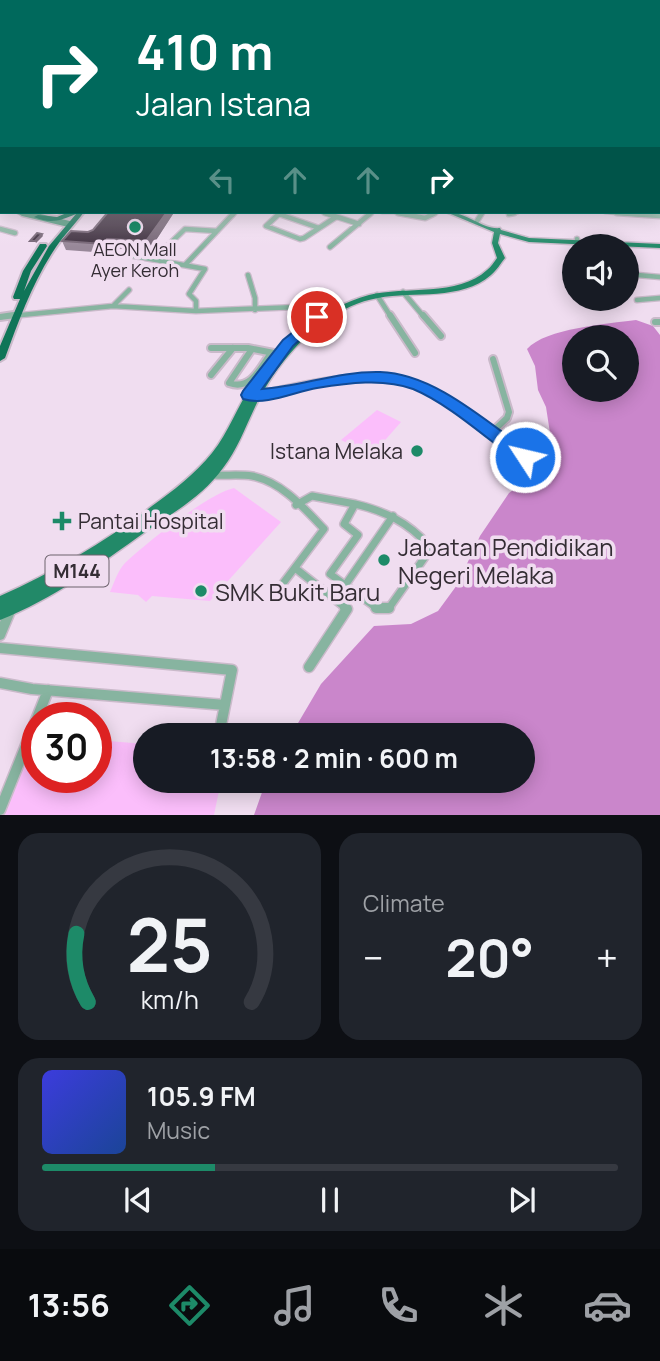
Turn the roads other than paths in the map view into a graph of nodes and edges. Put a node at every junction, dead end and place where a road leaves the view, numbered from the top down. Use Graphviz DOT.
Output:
graph roads {
  1 [pos="27,214"];
  2 [pos="69,214"];
  3 [pos="73,214"];
  4 [pos="79,214"];
  5 [pos="233,214"];
  6 [pos="329,214"];
  7 [pos="369,214"];
  8 [pos="392,214"];
  9 [pos="400,214"];
  10 [pos="433,214"];
  11 [pos="454,214"];
  12 [pos="460,214"];
  13 [pos="482,214"];
  14 [pos="632,214"];
  15 [pos="336,216"];
  16 [pos="660,216"];
  17 [pos="38,217"];
  18 [pos="381,219"];
  19 [pos="478,223"];
  20 [pos="67,224"];
  21 [pos="359,224"];
  22 [pos="319,228"];
  23 [pos="0,229"];
  24 [pos="217,231"];
  25 [pos="56,232"];
  26 [pos="493,232"];
  27 [pos="15,233"];
  28 [pos="517,237"];
  29 [pos="562,241"];
  30 [pos="562,242"];
  31 [pos="639,244"];
  32 [pos="660,245"];
  33 [pos="330,247"];
  34 [pos="129,255"];
  35 [pos="154,259"];
  36 [pos="185,265"];
  37 [pos="248,275"];
  38 [pos="639,275"];
  39 [pos="660,277"];
  40 [pos="129,290"];
  41 [pos="402,292"];
  42 [pos="377,295"];
  43 [pos="660,298"];
  44 [pos="639,300"];
  45 [pos="113,306"];
  46 [pos="58,310"];
  47 [pos="254,310"];
  48 [pos="333,310"];
  49 [pos="196,311"];
  50 [pos="9,316"];
  51 [pos="441,336"];
  52 [pos="0,338"];
  53 [pos="211,348"];
  54 [pos="233,348"];
  55 [pos="252,349"];
  56 [pos="415,353"];
  57 [pos="275,354"];
  58 [pos="0,358"];
  59 [pos="493,359"];
  60 [pos="211,375"];
  61 [pos="252,396"];
  62 [pos="491,433"];
  63 [pos="226,438"];
  64 [pos="526,463"];
  65 [pos="212,475"];
  66 [pos="170,498"];
  67 [pos="355,504"];
  68 [pos="300,505"];
  69 [pos="393,516"];
  70 [pos="295,568"];
  71 [pos="346,584"];
  72 [pos="275,594"];
  73 [pos="4,609"];
  74 [pos="0,634"];
  75 [pos="0,648"];
  76 [pos="309,667"];
  77 [pos="0,683"];
  78 [pos="48,690"];
  79 [pos="43,702"];
  80 [pos="225,705"];
  81 [pos="221,723"];
  82 [pos="21,758"];
  83 [pos="0,810"];
  1 -- 17 [label="street"];
  2 -- 17 [label="highway"];
  3 -- 20 [label="highway"];
  4 -- 20 [label="highway"];
  5 -- 24 [label="street"];
  6 -- 15 [label="street"];
  7 -- 21 [label="street"];
  8 -- 18 [label="street"];
  9 -- 10 [label="street"];
  11 -- 19 [label="main road"];
  12 -- 19 [label="main road"];
  13 -- 19 [label="street"];
  14 -- 16 [label="street"];
  15 -- 21 [label="street"];
  15 -- 22 [label="street"];
  17 -- 20 [label="street"];
  17 -- 25 [label="highway"];
  19 -- 26 [label="main road"];
  20 -- 25 [label="highway"];
  20 -- 50 [label="highway"];
  21 -- 33 [label="street"];
  22 -- 22 [label="street"];
  23 -- 27 [label="street"];
  24 -- 35 [label="street"];
  24 -- 36 [label="street"];
  25 -- 50 [label="highway"];
  26 -- 28 [label="main road"];
  26 -- 28 [label="main road"];
  26 -- 29 [label="main road"];
  26 -- 41 [label="main road, M144"];
  26 -- 48 [label="main road, M144"];
  28 -- 30 [label="main road"];
  31 -- 32 [label="main road"];
  34 -- 35 [label="street"];
  35 -- 36 [label="street"];
  36 -- 49 [label="street"];
  37 -- 47 [label="street"];
  38 -- 39 [label="street"];
  40 -- 45 [label="street"];
  41 -- 42 [label="main road, M144"];
  41 -- 51 [label="street"];
  42 -- 48 [label="main road, M144"];
  42 -- 56 [label="street"];
  43 -- 44 [label="street"];
  45 -- 46 [label="street"];
  45 -- 49 [label="street"];
  46 -- 50 [label="street"];
  46 -- 50 [label="street"];
  47 -- 48 [label="street"];
  47 -- 49 [label="street"];
  48 -- 57 [label="main road, M144"];
  48 -- 61 [label="main road, M144"];
  50 -- 52 [label="highway"];
  50 -- 58 [label="highway"];
  53 -- 54 [label="street"];
  54 -- 55 [label="street"];
  54 -- 60 [label="street"];
  55 -- 57 [label="street"];
  55 -- 57 [label="street"];
  57 -- 61 [label="main road, M144"];
  59 -- 62 [label="street"];
  61 -- 62 [label="street"];
  61 -- 63 [label="main road, M144"];
  61 -- 65 [label="main road, M144"];
  62 -- 64 [label="street"];
  63 -- 65 [label="main road"];
  63 -- 66 [label="main road, M144"];
  65 -- 66 [label="main road"];
  65 -- 68 [label="street"];
  65 -- 73 [label="main road, M144"];
  66 -- 73 [label="main road, M144"];
  67 -- 68 [label="street"];
  67 -- 69 [label="street"];
  67 -- 71 [label="street"];
  68 -- 70 [label="street"];
  69 -- 71 [label="street"];
  69 -- 71 [label="street"];
  70 -- 72 [label="street"];
  70 -- 76 [label="street"];
  73 -- 74 [label="street"];
  75 -- 80 [label="street"];
  77 -- 78 [label="street"];
  78 -- 79 [label="street"];
  78 -- 80 [label="street"];
  80 -- 81 [label="street"];
  82 -- 83 [label="street"];
}
